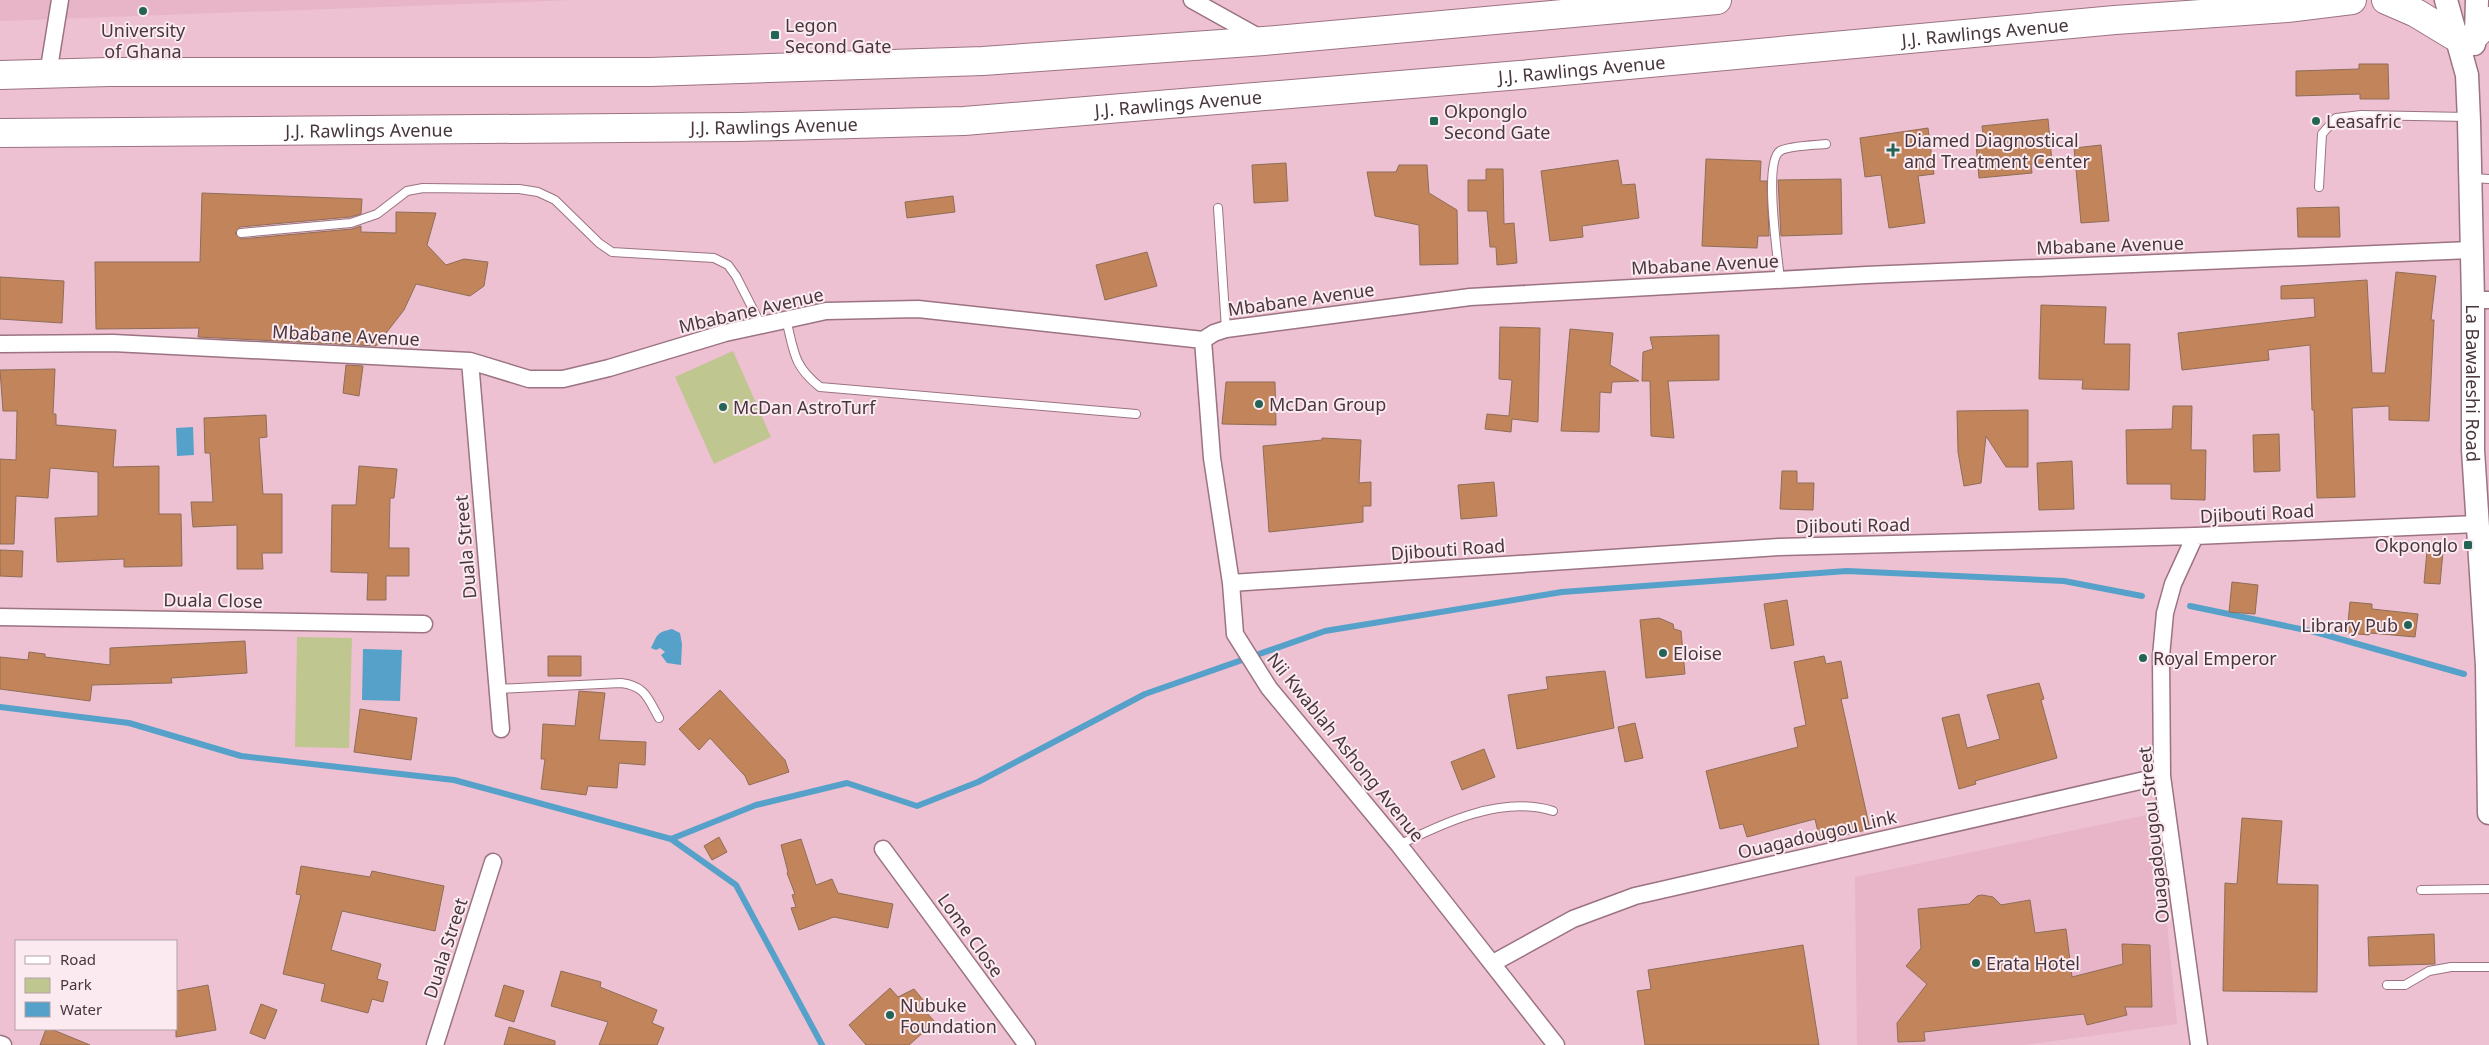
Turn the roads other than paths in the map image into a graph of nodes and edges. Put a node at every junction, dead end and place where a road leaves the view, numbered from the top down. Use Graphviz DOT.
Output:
graph roads {
  1 [pos="60,0"];
  2 [pos="1192,0"];
  3 [pos="1717,0"];
  4 [pos="2352,0"];
  5 [pos="2386,0"];
  6 [pos="2446,0"];
  7 [pos="2477,0"];
  8 [pos="2473,30"];
  9 [pos="1264,40"];
  10 [pos="48,74"];
  11 [pos="0,75"];
  12 [pos="2469,117"];
  13 [pos="0,133"];
  14 [pos="1826,144"];
  15 [pos="2480,178"];
  16 [pos="2319,187"];
  17 [pos="1218,208"];
  18 [pos="241,233"];
  19 [pos="2471,250"];
  20 [pos="1780,280"];
  21 [pos="2481,300"];
  22 [pos="786,319"];
  23 [pos="761,325"];
  24 [pos="1226,329"];
  25 [pos="1203,340"];
  26 [pos="0,344"];
  27 [pos="470,361"];
  28 [pos="1136,414"];
  29 [pos="2477,524"];
  30 [pos="2195,536"];
  31 [pos="1231,583"];
  32 [pos="2485,588"];
  33 [pos="0,616"];
  34 [pos="424,624"];
  35 [pos="497,689"];
  36 [pos="2488,711"];
  37 [pos="659,718"];
  38 [pos="501,729"];
  39 [pos="2162,776"];
  40 [pos="2489,781"];
  41 [pos="1553,811"];
  42 [pos="2489,813"];
  43 [pos="1399,845"];
  44 [pos="883,849"];
  45 [pos="493,862"];
  46 [pos="2489,889"];
  47 [pos="2420,890"];
  48 [pos="1493,963"];
  49 [pos="2489,967"];
  50 [pos="2387,985"];
  51 [pos="436,1045"];
  52 [pos="1027,1045"];
  53 [pos="1556,1045"];
  54 [pos="2199,1045"];
  1 -- 10 [label="street"];
  2 -- 9 [label="street"];
  3 -- 9 [label="highway"];
  4 -- 13 [label="highway, J.J. Rawlings Avenue"];
  5 -- 8 [label="highway"];
  6 -- 8 [label="main road, La Bawaleshi Road"];
  7 -- 8 [label="main road, La Bawaleshi Road"];
  8 -- 12 [label="main road, La Bawaleshi Road"];
  9 -- 10 [label="highway"];
  10 -- 11 [label="highway"];
  12 -- 15 [label="main road, La Bawaleshi Road"];
  12 -- 16 [label="lane"];
  14 -- 20 [label="lane"];
  15 -- 19 [label="main road, La Bawaleshi Road"];
  17 -- 24 [label="lane"];
  18 -- 23 [label="lane"];
  19 -- 20 [label="street, Mbabane Avenue"];
  19 -- 21 [label="main road, La Bawaleshi Road"];
  20 -- 24 [label="street, Mbabane Avenue"];
  21 -- 29 [label="main road, La Bawaleshi Road"];
  22 -- 23 [label="street, Mbabane Avenue"];
  22 -- 25 [label="street, Mbabane Avenue"];
  22 -- 28 [label="lane"];
  23 -- 27 [label="street, Mbabane Avenue"];
  24 -- 25 [label="street, Mbabane Avenue"];
  25 -- 31 [label="street, Nii Kwablah Ashong Avenue"];
  26 -- 27 [label="street, Mbabane Avenue"];
  27 -- 35 [label="street, Duala Street"];
  29 -- 30 [label="street, Djibouti Road"];
  29 -- 32 [label="main road, La Bawaleshi Road"];
  30 -- 31 [label="street, Djibouti Road"];
  30 -- 39 [label="street, Ouagadougou Street"];
  31 -- 43 [label="street, Nii Kwablah Ashong Avenue"];
  32 -- 36 [label="main road, La Bawaleshi Road"];
  33 -- 34 [label="street, Duala Close"];
  35 -- 37 [label="lane"];
  35 -- 38 [label="street, Duala Street"];
  36 -- 40 [label="main road, La Bawaleshi Road"];
  39 -- 48 [label="street, Ouagadougou Link"];
  39 -- 54 [label="street, Ouagadougou Street"];
  40 -- 42 [label="main road, La Bawaleshi Road"];
  41 -- 43 [label="lane"];
  43 -- 48 [label="street, Nii Kwablah Ashong Avenue"];
  44 -- 52 [label="street, Lome Close"];
  45 -- 51 [label="street, Duala Street"];
  46 -- 47 [label="lane"];
  48 -- 53 [label="street, Nii Kwablah Ashong Avenue"];
  49 -- 50 [label="lane"];
}
